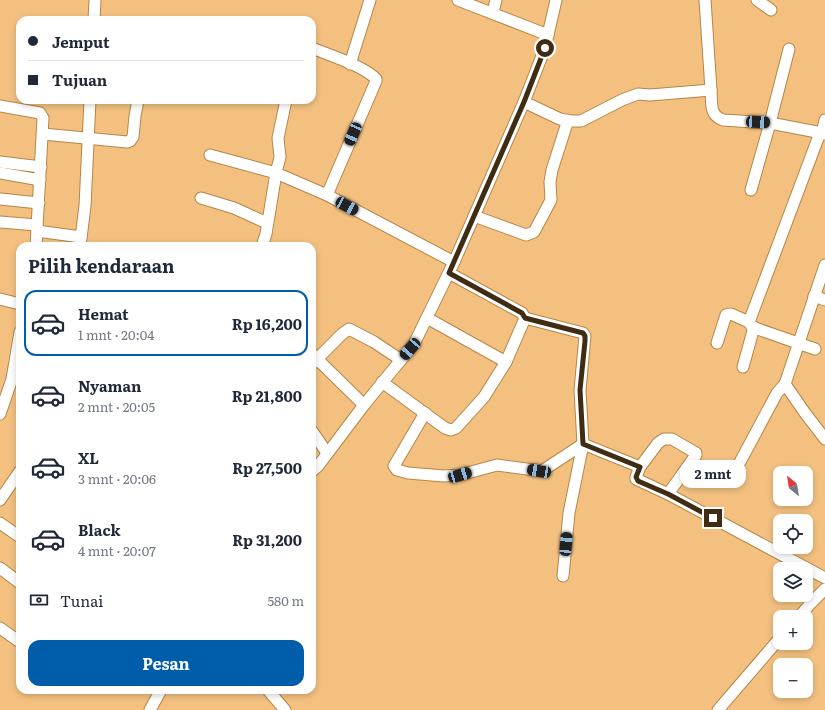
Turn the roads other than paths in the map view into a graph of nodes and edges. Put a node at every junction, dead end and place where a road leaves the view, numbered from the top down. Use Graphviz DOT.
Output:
graph roads {
  1 [pos="95,0"];
  2 [pos="370,0"];
  3 [pos="458,0"];
  4 [pos="496,0"];
  5 [pos="556,0"];
  6 [pos="706,0"];
  7 [pos="757,0"];
  8 [pos="771,10"];
  9 [pos="493,12"];
  10 [pos="94,16"];
  11 [pos="548,35"];
  12 [pos="789,49"];
  13 [pos="316,50"];
  14 [pos="350,64"];
  15 [pos="711,90"];
  16 [pos="524,102"];
  17 [pos="90,104"];
  18 [pos="137,104"];
  19 [pos="285,104"];
  20 [pos="0,106"];
  21 [pos="568,120"];
  22 [pos="825,120"];
  23 [pos="770,123"];
  24 [pos="822,133"];
  25 [pos="42,134"];
  26 [pos="89,139"];
  27 [pos="210,155"];
  28 [pos="0,162"];
  29 [pos="41,167"];
  30 [pos="0,173"];
  31 [pos="276,174"];
  32 [pos="40,180"];
  33 [pos="751,190"];
  34 [pos="327,195"];
  35 [pos="201,198"];
  36 [pos="0,199"];
  37 [pos="39,203"];
  38 [pos="474,216"];
  39 [pos="0,222"];
  40 [pos="268,223"];
  41 [pos="37,228"];
  42 [pos="36,242"];
  43 [pos="80,242"];
  44 [pos="263,242"];
  45 [pos="454,262"];
  46 [pos="825,265"];
  47 [pos="449,273"];
  48 [pos="820,298"];
  49 [pos="0,299"];
  50 [pos="16,303"];
  51 [pos="427,318"];
  52 [pos="525,318"];
  53 [pos="751,324"];
  54 [pos="798,342"];
  55 [pos="717,343"];
  56 [pos="815,349"];
  57 [pos="16,356"];
  58 [pos="316,357"];
  59 [pos="401,360"];
  60 [pos="316,361"];
  61 [pos="506,362"];
  62 [pos="743,367"];
  63 [pos="382,382"];
  64 [pos="785,384"];
  65 [pos="364,405"];
  66 [pos="425,413"];
  67 [pos="0,414"];
  68 [pos="316,437"];
  69 [pos="825,439"];
  70 [pos="583,444"];
  71 [pos="327,453"];
  72 [pos="740,462"];
  73 [pos="640,467"];
  74 [pos="316,468"];
  75 [pos="16,477"];
  76 [pos="668,494"];
  77 [pos="0,499"];
  78 [pos="0,523"];
  79 [pos="16,534"];
  80 [pos="0,568"];
  81 [pos="563,576"];
  82 [pos="825,578"];
  83 [pos="16,580"];
  84 [pos="825,589"];
  85 [pos="805,610"];
  86 [pos="0,628"];
  87 [pos="16,639"];
  88 [pos="773,646"];
  89 [pos="159,694"];
  90 [pos="272,694"];
  91 [pos="150,710"];
  92 [pos="285,710"];
  93 [pos="718,710"];
  1 -- 10 [label="street"];
  2 -- 14 [label="street"];
  3 -- 9 [label="street"];
  4 -- 9 [label="street"];
  5 -- 11 [label="street"];
  6 -- 15 [label="street"];
  7 -- 8 [label="street"];
  9 -- 11 [label="street"];
  11 -- 16 [label="street"];
  12 -- 23 [label="street"];
  13 -- 14 [label="street"];
  14 -- 34 [label="street"];
  15 -- 21 [label="street"];
  15 -- 23 [label="street"];
  16 -- 21 [label="street"];
  16 -- 38 [label="street"];
  17 -- 26 [label="street"];
  18 -- 26 [label="street"];
  19 -- 31 [label="street"];
  20 -- 25 [label="street"];
  21 -- 38 [label="street"];
  22 -- 24 [label="street"];
  23 -- 24 [label="street"];
  23 -- 33 [label="street"];
  24 -- 53 [label="street"];
  25 -- 26 [label="street"];
  25 -- 29 [label="street"];
  26 -- 43 [label="street"];
  27 -- 31 [label="street"];
  28 -- 29 [label="street"];
  29 -- 32 [label="street"];
  30 -- 32 [label="street"];
  31 -- 34 [label="street"];
  31 -- 40 [label="street"];
  32 -- 37 [label="street"];
  34 -- 45 [label="street"];
  35 -- 40 [label="street"];
  36 -- 37 [label="street"];
  37 -- 41 [label="street"];
  38 -- 45 [label="street"];
  39 -- 41 [label="street"];
  40 -- 44 [label="street"];
  41 -- 42 [label="street"];
  41 -- 43 [label="street"];
  45 -- 47 [label="street"];
  46 -- 48 [label="street"];
  47 -- 51 [label="street"];
  47 -- 52 [label="street"];
  48 -- 54 [label="street"];
  49 -- 50 [label="street"];
  51 -- 59 [label="street"];
  51 -- 61 [label="street"];
  52 -- 61 [label="street"];
  52 -- 70 [label="street"];
  53 -- 54 [label="street"];
  53 -- 55 [label="street"];
  53 -- 62 [label="street"];
  54 -- 56 [label="street"];
  54 -- 64 [label="street"];
  57 -- 67 [label="street"];
  58 -- 59 [label="street"];
  59 -- 63 [label="street"];
  60 -- 65 [label="street"];
  61 -- 66 [label="street"];
  63 -- 65 [label="street"];
  63 -- 66 [label="street"];
  64 -- 69 [label="street"];
  64 -- 72 [label="street"];
  65 -- 71 [label="street"];
  66 -- 70 [label="street"];
  68 -- 71 [label="street"];
  70 -- 73 [label="street"];
  70 -- 81 [label="street"];
  71 -- 74 [label="street"];
  73 -- 76 [label="street"];
  73 -- 76 [label="street"];
  75 -- 77 [label="street"];
  76 -- 82 [label="street"];
  78 -- 79 [label="street"];
  80 -- 83 [label="street"];
  84 -- 85 [label="street"];
  86 -- 87 [label="street"];
  88 -- 93 [label="street"];
  89 -- 91 [label="street"];
  90 -- 92 [label="street"];
}
